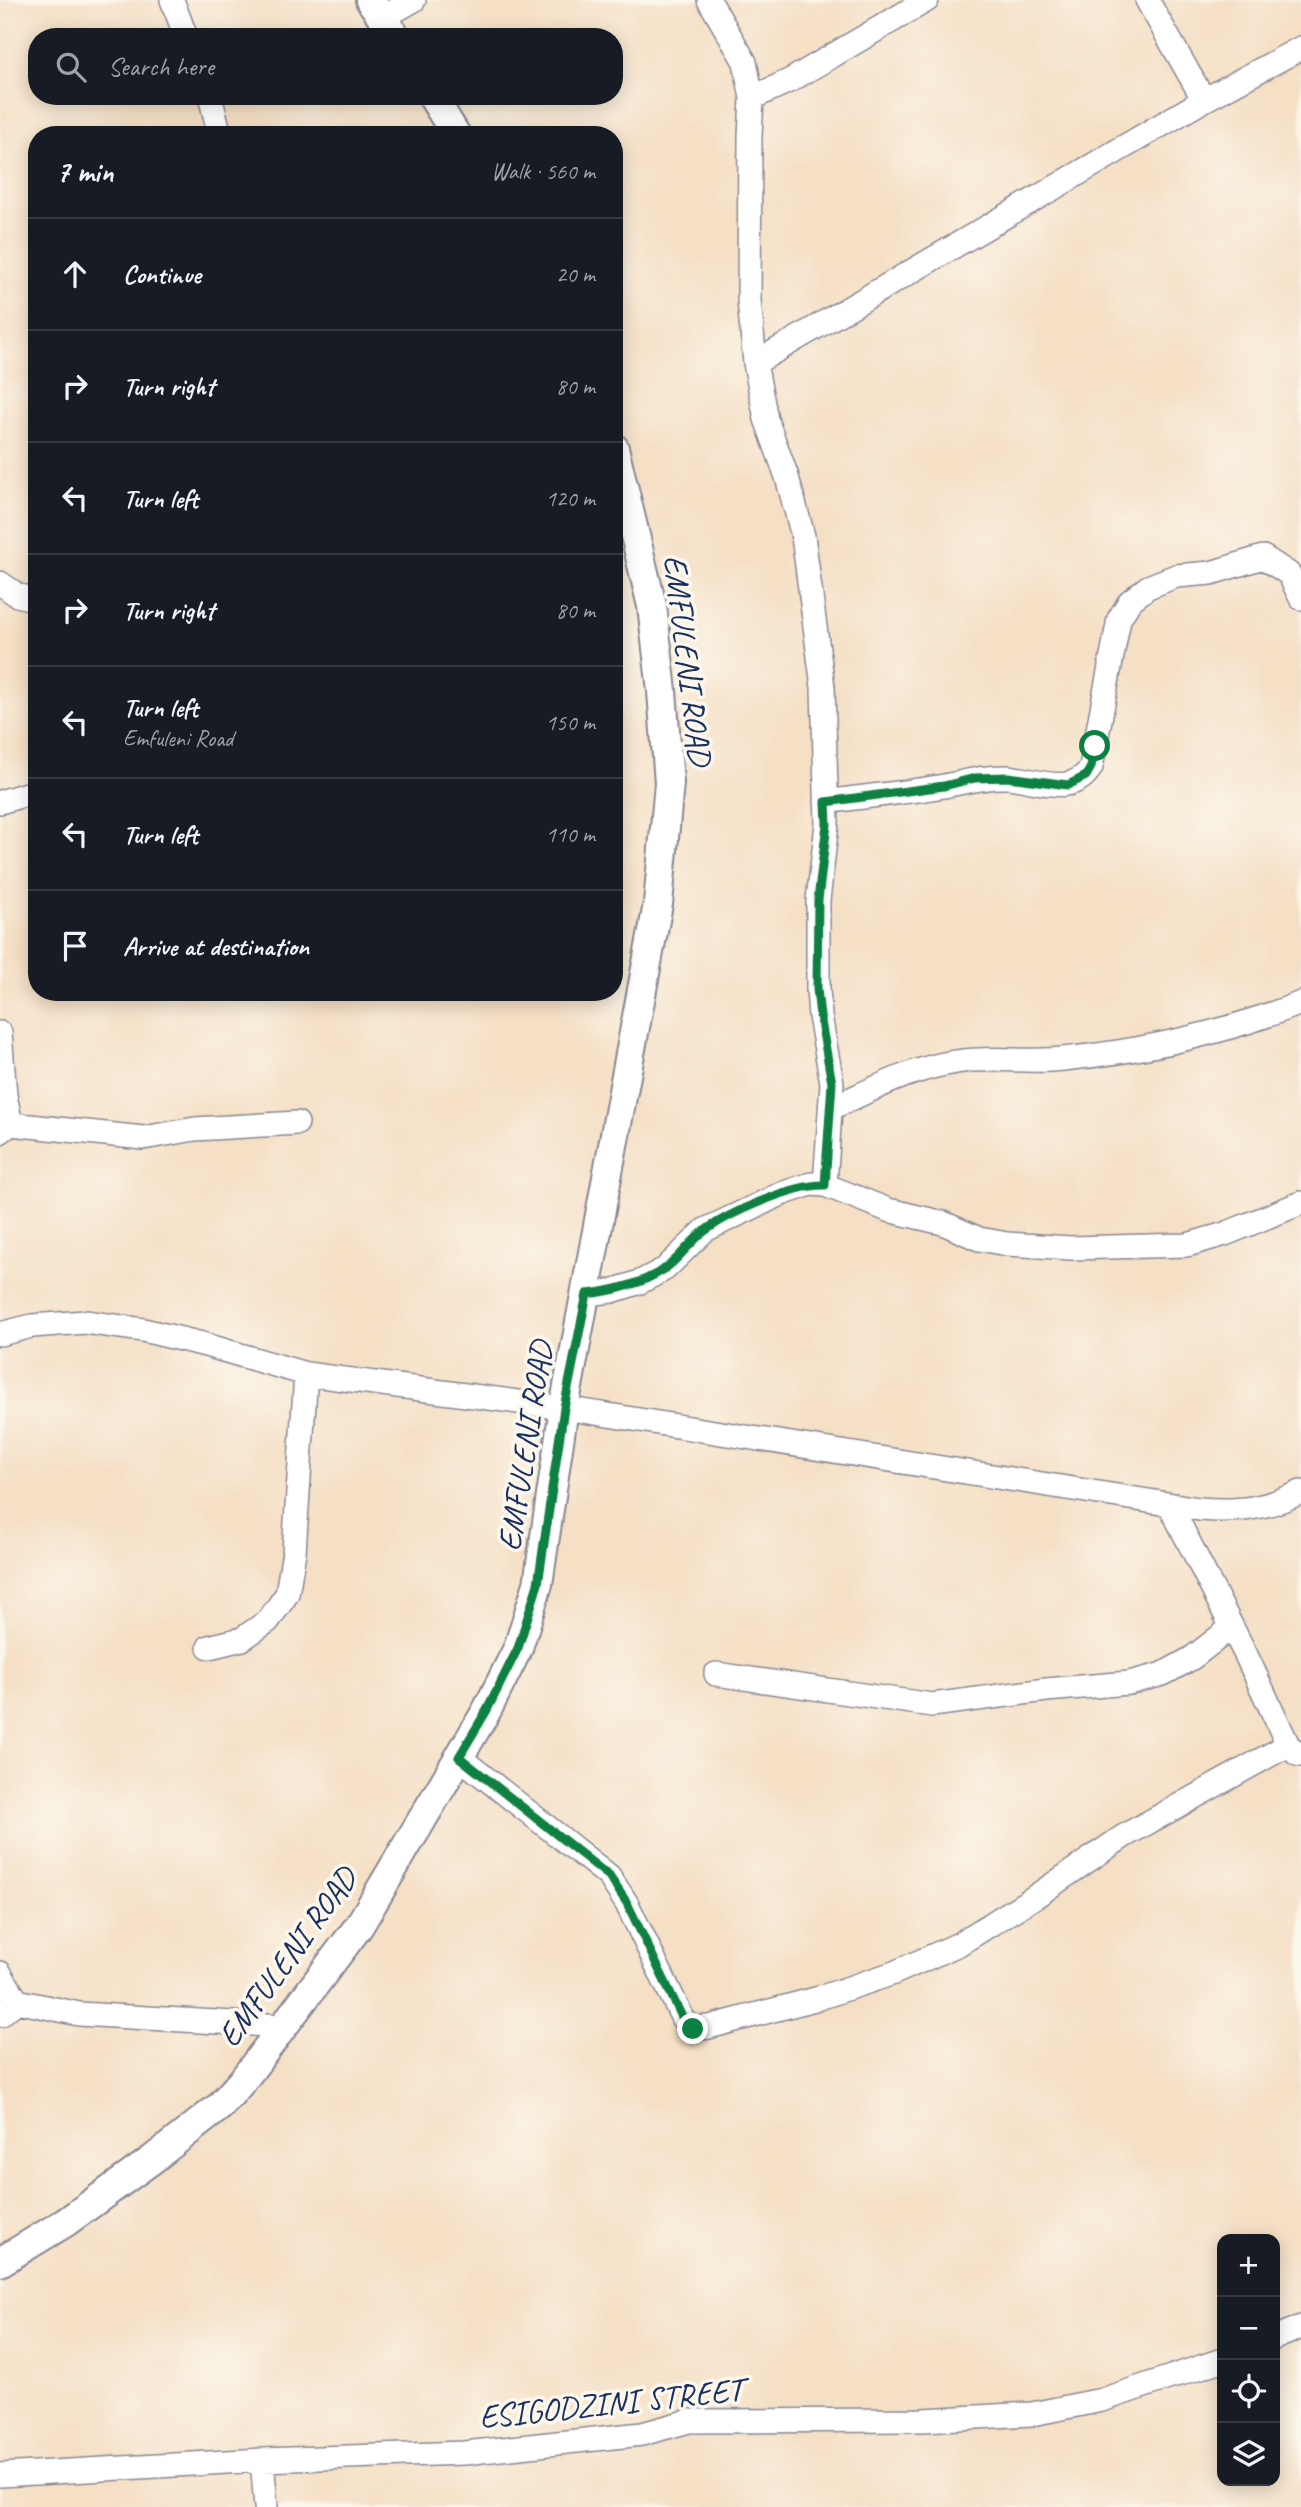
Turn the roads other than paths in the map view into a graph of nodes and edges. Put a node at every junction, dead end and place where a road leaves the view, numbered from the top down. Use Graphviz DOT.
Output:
graph roads {
  1 [pos="172,0"];
  2 [pos="414,0"];
  3 [pos="709,0"];
  4 [pos="927,0"];
  5 [pos="1147,0"];
  6 [pos="383,18"];
  7 [pos="183,28"];
  8 [pos="1301,48"];
  9 [pos="752,98"];
  10 [pos="1204,100"];
  11 [pos="212,105"];
  12 [pos="438,105"];
  13 [pos="218,126"];
  14 [pos="450,126"];
  15 [pos="755,363"];
  16 [pos="623,485"];
  17 [pos="0,583"];
  18 [pos="28,598"];
  19 [pos="1301,598"];
  20 [pos="28,794"];
  21 [pos="0,802"];
  22 [pos="826,802"];
  23 [pos="1301,1003"];
  24 [pos="0,1033"];
  25 [pos="831,1108"];
  26 [pos="297,1123"];
  27 [pos="6,1128"];
  28 [pos="825,1185"];
  29 [pos="1301,1203"];
  30 [pos="587,1294"];
  31 [pos="0,1334"];
  32 [pos="306,1374"];
  33 [pos="564,1408"];
  34 [pos="1301,1492"];
  35 [pos="1170,1505"];
  36 [pos="1232,1627"];
  37 [pos="209,1647"];
  38 [pos="716,1674"];
  39 [pos="1294,1750"];
  40 [pos="459,1757"];
  41 [pos="0,1973"];
  42 [pos="8,2008"];
  43 [pos="284,2026"];
  44 [pos="0,2262"];
  45 [pos="1301,2327"];
  46 [pos="1280,2336"];
  47 [pos="1217,2362"];
  48 [pos="262,2460"];
  49 [pos="0,2475"];
  50 [pos="266,2507"];
  1 -- 7 [label="street"];
  2 -- 6 [label="street"];
  3 -- 9 [label="street"];
  4 -- 9 [label="street"];
  5 -- 10 [label="street"];
  8 -- 10 [label="street"];
  9 -- 15 [label="street"];
  10 -- 15 [label="street"];
  11 -- 13 [label="street"];
  12 -- 14 [label="street"];
  15 -- 22 [label="street"];
  16 -- 30 [label="street, EMFULENI ROAD"];
  17 -- 18 [label="street"];
  19 -- 22 [label="street"];
  20 -- 21 [label="street"];
  22 -- 25 [label="street"];
  23 -- 25 [label="street"];
  24 -- 27 [label="street"];
  25 -- 28 [label="street"];
  26 -- 27 [label="street"];
  28 -- 29 [label="street"];
  28 -- 30 [label="street"];
  30 -- 33 [label="street, EMFULENI ROAD"];
  31 -- 32 [label="street"];
  32 -- 33 [label="street"];
  32 -- 37 [label="street"];
  33 -- 35 [label="street"];
  33 -- 40 [label="street, EMFULENI ROAD"];
  34 -- 35 [label="street"];
  35 -- 36 [label="street"];
  36 -- 38 [label="street"];
  36 -- 39 [label="street"];
  39 -- 40 [label="street"];
  40 -- 43 [label="street, EMFULENI ROAD"];
  41 -- 42 [label="street"];
  42 -- 43 [label="street"];
  43 -- 44 [label="street, EMFULENI ROAD"];
  45 -- 46 [label="street"];
  47 -- 48 [label="street, ESIGODZINI STREET"];
  48 -- 49 [label="street, ESIGODZINI STREET"];
  48 -- 50 [label="street"];
}
